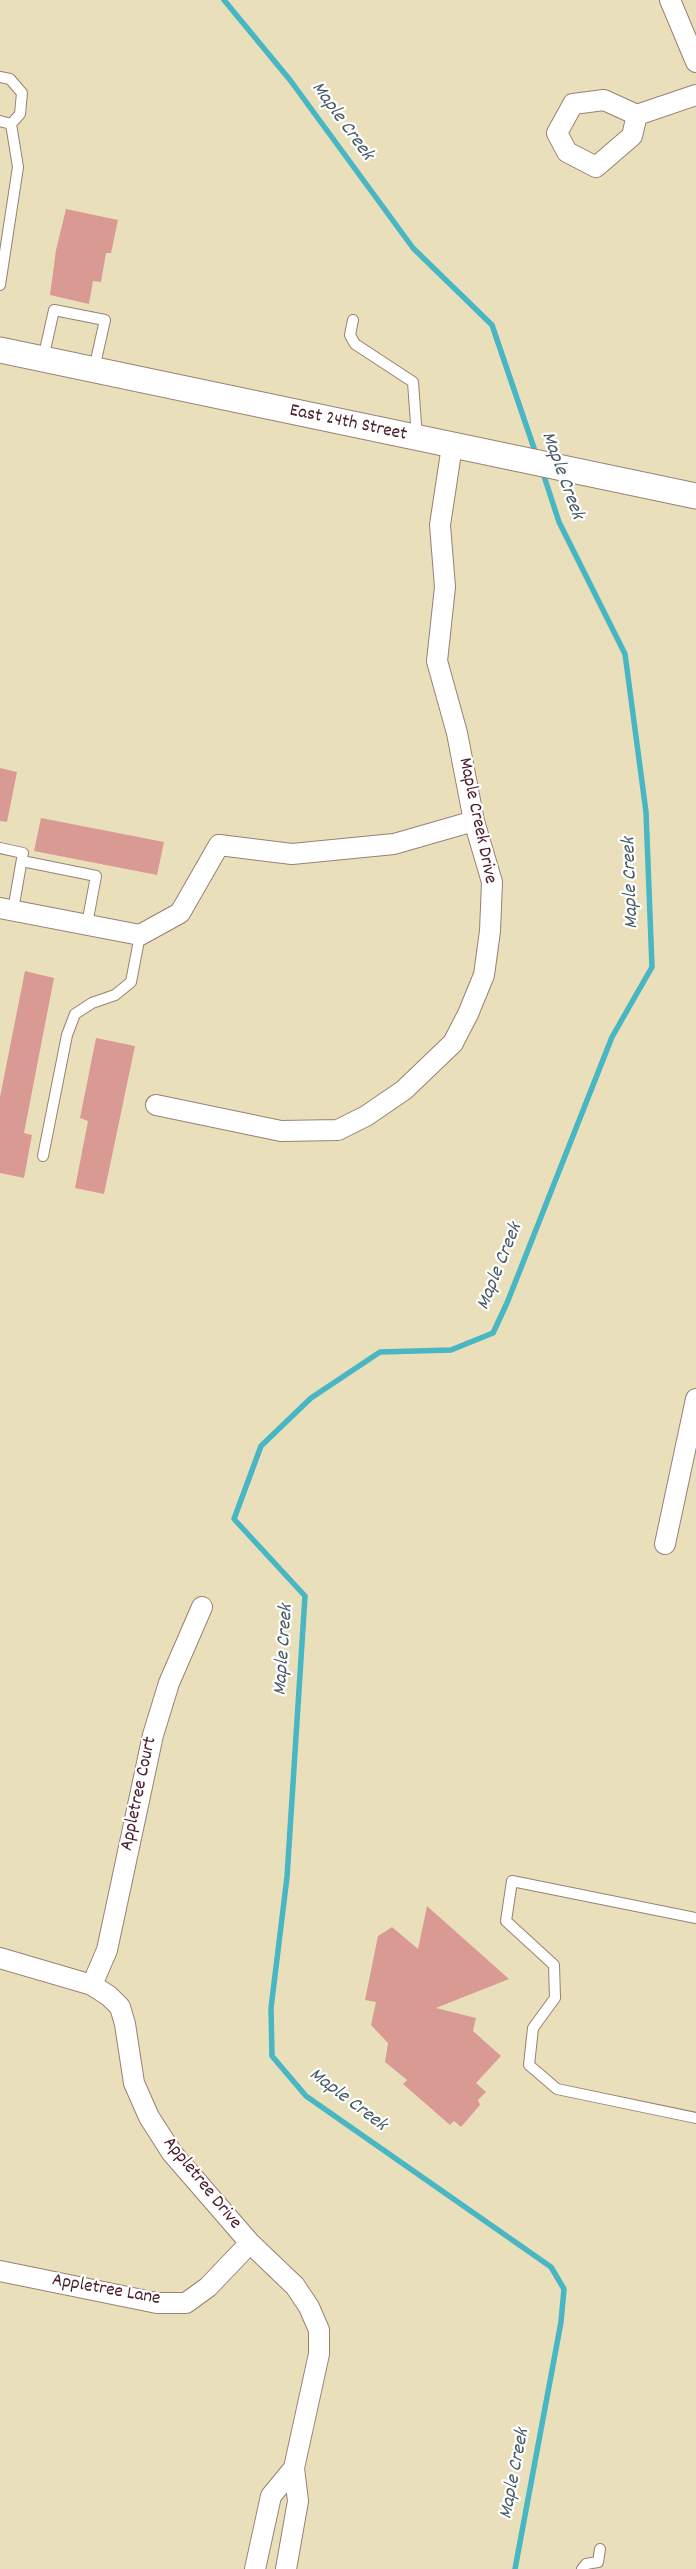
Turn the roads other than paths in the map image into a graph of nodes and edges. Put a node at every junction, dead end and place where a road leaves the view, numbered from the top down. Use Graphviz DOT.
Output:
graph roads {
  1 [pos="670,0"];
  2 [pos="696,62"];
  3 [pos="0,77"];
  4 [pos="696,96"];
  5 [pos="637,115"];
  6 [pos="0,122"];
  7 [pos="11,124"];
  8 [pos="0,285"];
  9 [pos="353,320"];
  10 [pos="0,350"];
  11 [pos="43,359"];
  12 [pos="94,370"];
  13 [pos="417,439"];
  14 [pos="452,446"];
  15 [pos="696,496"];
  16 [pos="474,821"];
  17 [pos="0,848"];
  18 [pos="22,861"];
  19 [pos="6,909"];
  20 [pos="87,924"];
  21 [pos="140,935"];
  22 [pos="156,1105"];
  23 [pos="43,1156"];
  24 [pos="696,1399"];
  25 [pos="665,1544"];
  26 [pos="202,1607"];
  27 [pos="696,1918"];
  28 [pos="0,1958"];
  29 [pos="92,1985"];
  30 [pos="696,2118"];
  31 [pos="250,2244"];
  32 [pos="0,2272"];
  33 [pos="294,2468"];
  34 [pos="600,2549"];
  35 [pos="255,2569"];
  36 [pos="286,2569"];
  37 [pos="582,2569"];
  1 -- 2 [label="street"];
  3 -- 7 [label="lane"];
  4 -- 5 [label="street"];
  6 -- 7 [label="lane"];
  7 -- 8 [label="lane"];
  9 -- 13 [label="lane"];
  10 -- 11 [label="street, East 24th Street"];
  11 -- 12 [label="street, East 24th Street"];
  11 -- 12 [label="lane"];
  12 -- 13 [label="street, East 24th Street"];
  13 -- 14 [label="street, East 24th Street"];
  14 -- 15 [label="street, East 24th Street"];
  14 -- 16 [label="street, Maple Creek Drive"];
  16 -- 21 [label="street"];
  16 -- 22 [label="street, Maple Creek Drive"];
  17 -- 18 [label="lane"];
  18 -- 19 [label="lane"];
  18 -- 20 [label="lane"];
  19 -- 20 [label="street"];
  20 -- 21 [label="street"];
  21 -- 23 [label="lane"];
  24 -- 25 [label="street"];
  26 -- 29 [label="street, Appletree Court"];
  27 -- 30 [label="lane"];
  28 -- 29 [label="street, Appletree Drive"];
  29 -- 31 [label="street, Appletree Drive"];
  31 -- 32 [label="street, Appletree Lane"];
  31 -- 33 [label="street, Appletree Drive"];
  33 -- 35 [label="street, Appletree Drive"];
  33 -- 36 [label="street, Appletree Drive"];
  34 -- 37 [label="lane"];
}
